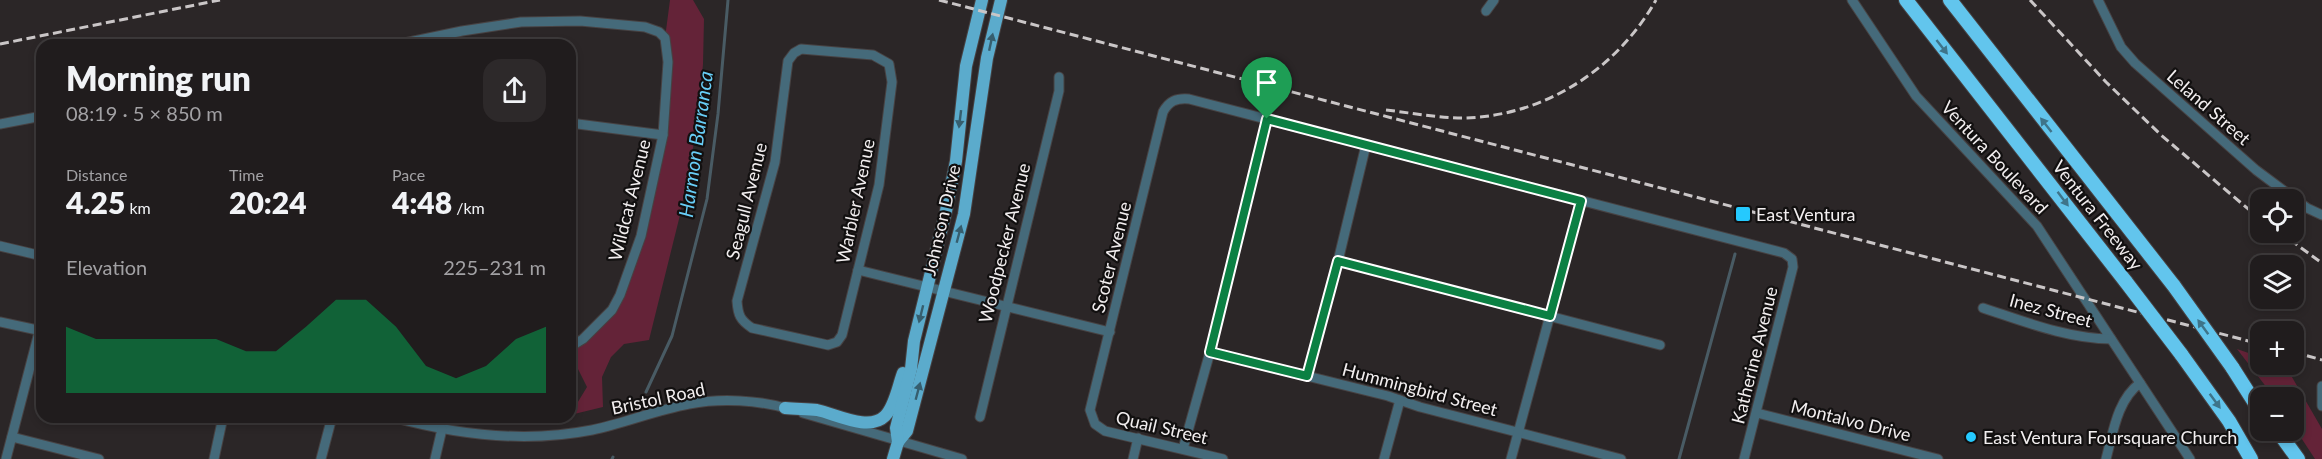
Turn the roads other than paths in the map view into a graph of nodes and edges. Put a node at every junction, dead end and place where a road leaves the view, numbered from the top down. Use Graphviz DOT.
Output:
graph roads {
  1 [pos="982,0"];
  2 [pos="1001,0"];
  3 [pos="1494,0"];
  4 [pos="1852,0"];
  5 [pos="1906,0"];
  6 [pos="1950,0"];
  7 [pos="2098,0"];
  8 [pos="1486,11"];
  9 [pos="424,39"];
  10 [pos="889,64"];
  11 [pos="1059,77"];
  12 [pos="36,117"];
  13 [pos="1267,119"];
  14 [pos="0,124"];
  15 [pos="576,124"];
  16 [pos="663,135"];
  17 [pos="1366,145"];
  18 [pos="1581,201"];
  19 [pos="2322,215"];
  20 [pos="0,246"];
  21 [pos="36,255"];
  22 [pos="1338,261"];
  23 [pos="858,270"];
  24 [pos="928,287"];
  25 [pos="943,291"];
  26 [pos="1006,306"];
  27 [pos="1983,308"];
  28 [pos="1550,316"];
  29 [pos="0,322"];
  30 [pos="36,330"];
  31 [pos="1110,332"];
  32 [pos="2111,339"];
  33 [pos="914,341"];
  34 [pos="837,342"];
  35 [pos="576,343"];
  36 [pos="1660,345"];
  37 [pos="36,349"];
  38 [pos="1210,352"];
  39 [pos="1307,376"];
  40 [pos="2140,383"];
  41 [pos="2322,386"];
  42 [pos="2250,394"];
  43 [pos="1400,400"];
  44 [pos="2322,406"];
  45 [pos="785,408"];
  46 [pos="1757,413"];
  47 [pos="980,417"];
  48 [pos="222,423"];
  49 [pos="330,423"];
  50 [pos="417,423"];
  51 [pos="1095,424"];
  52 [pos="442,429"];
  53 [pos="1519,432"];
  54 [pos="12,437"];
  55 [pos="1138,438"];
  56 [pos="2280,441"];
  57 [pos="2283,441"];
  58 [pos="898,442"];
  59 [pos="1183,449"];
  60 [pos="6,459"];
  61 [pos="99,459"];
  62 [pos="214,459"];
  63 [pos="321,459"];
  64 [pos="435,459"];
  65 [pos="893,459"];
  66 [pos="962,459"];
  67 [pos="1133,459"];
  68 [pos="1223,459"];
  69 [pos="1384,459"];
  70 [pos="1511,459"];
  71 [pos="1621,459"];
  72 [pos="1744,459"];
  73 [pos="1938,459"];
  74 [pos="2106,459"];
  75 [pos="2190,459"];
  76 [pos="2251,459"];
  77 [pos="2289,459"];
  78 [pos="2298,459"];
  1 -- 24 [label="main road, Johnson Drive, one-way"];
  25 -- 2 [label="main road, Johnson Drive, one-way"];
  3 -- 8 [label="street"];
  4 -- 32 [label="street, Ventura Boulevard"];
  5 -- 76 [label="highway, Ventura Freeway, one-way, bridge"];
  42 -- 6 [label="highway, Ventura Freeway, one-way, bridge"];
  7 -- 19 [label="street, Leland Street"];
  9 -- 16 [label="street, Wildcat Avenue"];
  10 -- 23 [label="street, Warbler Avenue"];
  10 -- 34 [label="street, Seagull Avenue"];
  11 -- 26 [label="street, Woodpecker Avenue"];
  12 -- 14 [label="street"];
  13 -- 17 [label="street"];
  13 -- 31 [label="street, Scoter Avenue"];
  13 -- 38 [label="street"];
  15 -- 16 [label="street"];
  16 -- 35 [label="street, Wildcat Avenue"];
  17 -- 18 [label="street"];
  17 -- 22 [label="street"];
  18 -- 28 [label="street"];
  18 -- 46 [label="street, Katherine Avenue"];
  20 -- 21 [label="street"];
  22 -- 28 [label="street"];
  22 -- 39 [label="street"];
  23 -- 24 [label="street"];
  23 -- 34 [label="street, Warbler Avenue"];
  24 -- 25 [label="street"];
  24 -- 33 [label="main road, Johnson Drive, one-way"];
  25 -- 26 [label="street"];
  58 -- 25 [label="main road, Johnson Drive, one-way"];
  26 -- 31 [label="street"];
  26 -- 47 [label="street, Woodpecker Avenue"];
  27 -- 32 [label="street, Inez Street"];
  28 -- 36 [label="street"];
  28 -- 53 [label="street"];
  29 -- 30 [label="street"];
  31 -- 51 [label="street, Scoter Avenue"];
  32 -- 40 [label="street, Ventura Boulevard"];
  33 -- 45 [label="main road"];
  33 -- 58 [label="main road, Johnson Drive"];
  37 -- 54 [label="street"];
  38 -- 39 [label="street, Hummingbird Street"];
  38 -- 59 [label="street"];
  39 -- 43 [label="street, Hummingbird Street"];
  40 -- 74 [label="street"];
  40 -- 75 [label="street, Ventura Boulevard"];
  41 -- 44 [label="street"];
  43 -- 53 [label="street, Hummingbird Street"];
  43 -- 69 [label="street"];
  45 -- 52 [label="street, Bristol Road"];
  45 -- 58 [label="street, Bristol Road"];
  46 -- 72 [label="street, Katherine Avenue"];
  46 -- 73 [label="street, Montalvo Drive"];
  48 -- 62 [label="street"];
  49 -- 63 [label="street"];
  50 -- 52 [label="street, Bristol Road"];
  51 -- 55 [label="street, Quail Street"];
  52 -- 64 [label="street"];
  53 -- 70 [label="street"];
  53 -- 71 [label="street, Hummingbird Street"];
  54 -- 60 [label="street"];
  54 -- 61 [label="street"];
  55 -- 59 [label="street, Quail Street"];
  55 -- 67 [label="street"];
  56 -- 77 [label="highway"];
  57 -- 78 [label="highway"];
  58 -- 65 [label="main road, Johnson Drive"];
  58 -- 66 [label="street, Bristol Road"];
  59 -- 68 [label="street, Quail Street"];
}
